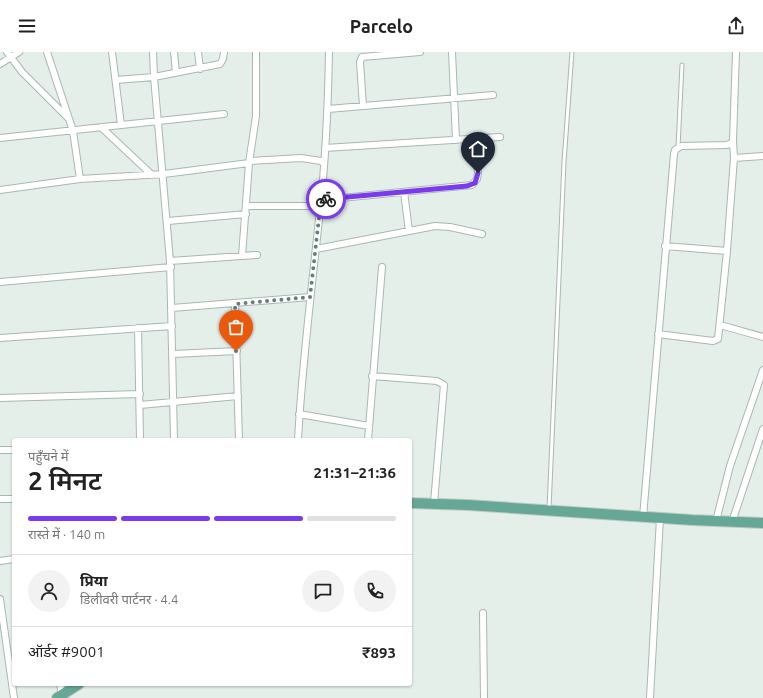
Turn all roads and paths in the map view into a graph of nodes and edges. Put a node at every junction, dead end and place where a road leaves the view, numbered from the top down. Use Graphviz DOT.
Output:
graph roads {
  1 [pos="7,52"];
  2 [pos="19,52"];
  3 [pos="47,52"];
  4 [pos="112,52"];
  5 [pos="153,52"];
  6 [pos="174,52"];
  7 [pos="198,52"];
  8 [pos="224,52"];
  9 [pos="256,52"];
  10 [pos="329,52"];
  11 [pos="420,52"];
  12 [pos="452,52"];
  13 [pos="572,52"];
  14 [pos="736,52"];
  15 [pos="368,54"];
  16 [pos="10,59"];
  17 [pos="0,64"];
  18 [pos="682,65"];
  19 [pos="200,68"];
  20 [pos="176,73"];
  21 [pos="154,77"];
  22 [pos="116,80"];
  23 [pos="493,94"];
  24 [pos="454,98"];
  25 [pos="364,106"];
  26 [pos="328,109"];
  27 [pos="224,114"];
  28 [pos="70,119"];
  29 [pos="159,122"];
  30 [pos="121,125"];
  31 [pos="101,127"];
  32 [pos="73,131"];
  33 [pos="500,137"];
  34 [pos="0,138"];
  35 [pos="474,139"];
  36 [pos="456,140"];
  37 [pos="733,141"];
  38 [pos="678,147"];
  39 [pos="325,148"];
  40 [pos="763,156"];
  41 [pos="734,158"];
  42 [pos="249,163"];
  43 [pos="324,164"];
  44 [pos="164,174"];
  45 [pos="152,175"];
  46 [pos="80,179"];
  47 [pos="0,190"];
  48 [pos="404,192"];
  49 [pos="321,203"];
  50 [pos="246,206"];
  51 [pos="246,214"];
  52 [pos="168,221"];
  53 [pos="409,231"];
  54 [pos="482,234"];
  55 [pos="666,246"];
  56 [pos="316,249"];
  57 [pos="727,251"];
  58 [pos="257,255"];
  59 [pos="242,256"];
  60 [pos="171,264"];
  61 [pos="382,266"];
  62 [pos="0,282"];
  63 [pos="310,297"];
  64 [pos="235,304"];
  65 [pos="172,308"];
  66 [pos="720,325"];
  67 [pos="172,326"];
  68 [pos="138,328"];
  69 [pos="658,334"];
  70 [pos="763,336"];
  71 [pos="0,338"];
  72 [pos="236,351"];
  73 [pos="173,354"];
  74 [pos="763,370"];
  75 [pos="372,376"];
  76 [pos="140,394"];
  77 [pos="238,396"];
  78 [pos="0,398"];
  79 [pos="174,402"];
  80 [pos="140,405"];
  81 [pos="299,414"];
  82 [pos="369,426"];
  83 [pos="763,429"];
  84 [pos="140,438"];
  85 [pos="174,438"];
  86 [pos="239,438"];
  87 [pos="298,438"];
  88 [pos="368,438"];
  89 [pos="0,450"];
  90 [pos="12,450"];
  91 [pos="0,499"];
  92 [pos="12,499"];
  93 [pos="412,503"];
  94 [pos="434,503"];
  95 [pos="549,510"];
  96 [pos="643,517"];
  97 [pos="660,518"];
  98 [pos="716,521"];
  99 [pos="732,522"];
  100 [pos="763,523"];
  101 [pos="12,559"];
  102 [pos="0,561"];
  103 [pos="0,600"];
  104 [pos="483,613"];
  105 [pos="12,684"];
  106 [pos="12,686"];
  107 [pos="60,686"];
  108 [pos="76,686"];
  109 [pos="59,697"];
  110 [pos="14,698"];
  111 [pos="484,698"];
  112 [pos="650,698"];
  1 -- 16 [label="street"];
  2 -- 16 [label="street"];
  3 -- 28 [label="street"];
  4 -- 22 [label="street"];
  5 -- 21 [label="street"];
  6 -- 20 [label="street"];
  7 -- 19 [label="street"];
  8 -- 19 [label="street"];
  9 -- 42 [label="street"];
  10 -- 26 [label="street"];
  11 -- 15 [label="street"];
  12 -- 24 [label="street"];
  13 -- 95 [label="lane"];
  14 -- 37 [label="street"];
  15 -- 25 [label="street"];
  16 -- 17 [label="street"];
  16 -- 28 [label="street"];
  18 -- 38 [label="lane"];
  19 -- 20 [label="street"];
  20 -- 21 [label="street"];
  21 -- 22 [label="street"];
  21 -- 29 [label="street"];
  22 -- 30 [label="street"];
  23 -- 24 [label="street"];
  24 -- 25 [label="street"];
  24 -- 36 [label="street"];
  25 -- 26 [label="street"];
  26 -- 39 [label="street"];
  27 -- 29 [label="street"];
  28 -- 32 [label="street"];
  29 -- 30 [label="street"];
  29 -- 44 [label="street"];
  30 -- 31 [label="street"];
  31 -- 32 [label="street"];
  31 -- 45 [label="street"];
  32 -- 34 [label="street"];
  32 -- 46 [label="street"];
  33 -- 35 [label="street"];
  35 -- 36 [label="street"];
  35 -- 48 [label="street"];
  36 -- 39 [label="street"];
  37 -- 38 [label="street"];
  37 -- 41 [label="street"];
  38 -- 55 [label="street"];
  39 -- 43 [label="street"];
  40 -- 41 [label="street"];
  41 -- 57 [label="street"];
  42 -- 43 [label="street"];
  42 -- 44 [label="street"];
  42 -- 50 [label="street"];
  43 -- 49 [label="street"];
  44 -- 45 [label="street"];
  44 -- 52 [label="street"];
  45 -- 46 [label="street"];
  46 -- 47 [label="street"];
  48 -- 49 [label="street"];
  48 -- 53 [label="street"];
  49 -- 50 [label="street"];
  49 -- 56 [label="street"];
  50 -- 51 [label="street"];
  51 -- 52 [label="street"];
  51 -- 59 [label="street"];
  52 -- 60 [label="street"];
  53 -- 54 [label="street"];
  53 -- 56 [label="street"];
  55 -- 57 [label="street"];
  55 -- 69 [label="street"];
  56 -- 63 [label="street"];
  57 -- 66 [label="street"];
  58 -- 59 [label="street"];
  59 -- 60 [label="street"];
  60 -- 62 [label="street"];
  60 -- 65 [label="street"];
  61 -- 75 [label="street"];
  63 -- 64 [label="street"];
  63 -- 81 [label="street"];
  64 -- 65 [label="street"];
  64 -- 72 [label="street"];
  65 -- 67 [label="street"];
  66 -- 69 [label="street"];
  66 -- 70 [label="street"];
  67 -- 68 [label="street"];
  67 -- 73 [label="street"];
  68 -- 71 [label="street"];
  68 -- 76 [label="street"];
  69 -- 96 [label="street"];
  72 -- 73 [label="street"];
  72 -- 77 [label="street"];
  73 -- 79 [label="street"];
  74 -- 98 [label="street"];
  75 -- 82 [label="street"];
  75 -- 94 [label="street"];
  76 -- 78 [label="street"];
  76 -- 80 [label="street"];
  77 -- 79 [label="street"];
  77 -- 86 [label="street"];
  79 -- 80 [label="street"];
  79 -- 85 [label="street"];
  80 -- 84 [label="street"];
  81 -- 82 [label="street"];
  81 -- 87 [label="street"];
  82 -- 88 [label="street"];
  83 -- 99 [label="street"];
  89 -- 90 [label="street"];
  91 -- 92 [label="street"];
  93 -- 94 [label="main road"];
  94 -- 95 [label="main road"];
  95 -- 96 [label="main road"];
  96 -- 97 [label="main road"];
  97 -- 98 [label="main road"];
  97 -- 112 [label="street"];
  98 -- 99 [label="main road"];
  99 -- 100 [label="main road"];
  101 -- 102 [label="street"];
  103 -- 105 [label="street"];
  104 -- 111 [label="street"];
  106 -- 110 [label="street"];
  107 -- 109 [label="street"];
  108 -- 109 [label="main road"];
}
